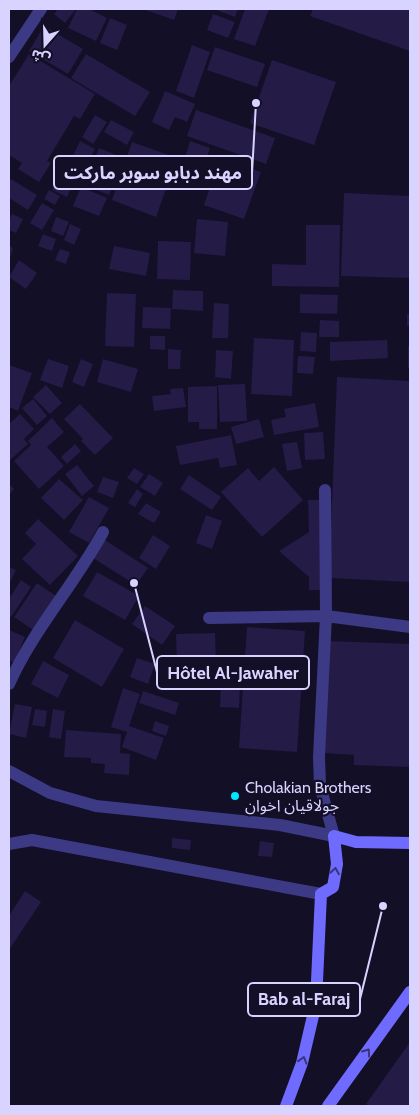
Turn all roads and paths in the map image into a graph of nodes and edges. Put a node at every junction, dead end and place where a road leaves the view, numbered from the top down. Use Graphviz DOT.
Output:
graph roads {
  1 [pos="41,9"];
  2 [pos="9,57"];
  3 [pos="325,490"];
  4 [pos="103,532"];
  5 [pos="326,616"];
  6 [pos="209,618"];
  7 [pos="410,627"];
  8 [pos="9,684"];
  9 [pos="9,770"];
  10 [pos="334,836"];
  11 [pos="410,843"];
  12 [pos="9,844"];
  13 [pos="321,894"];
  14 [pos="410,992"];
  15 [pos="286,1106"];
  16 [pos="328,1106"];
  1 -- 2 [label="street"];
  3 -- 5 [label="street"];
  4 -- 8 [label="street"];
  5 -- 6 [label="street"];
  5 -- 7 [label="street"];
  5 -- 10 [label="street"];
  9 -- 10 [label="street"];
  10 -- 11 [label="main road"];
  13 -- 10 [label="main road, one-way"];
  12 -- 13 [label="street"];
  15 -- 13 [label="main road, one-way"];
  16 -- 14 [label="main road, one-way"];
}
